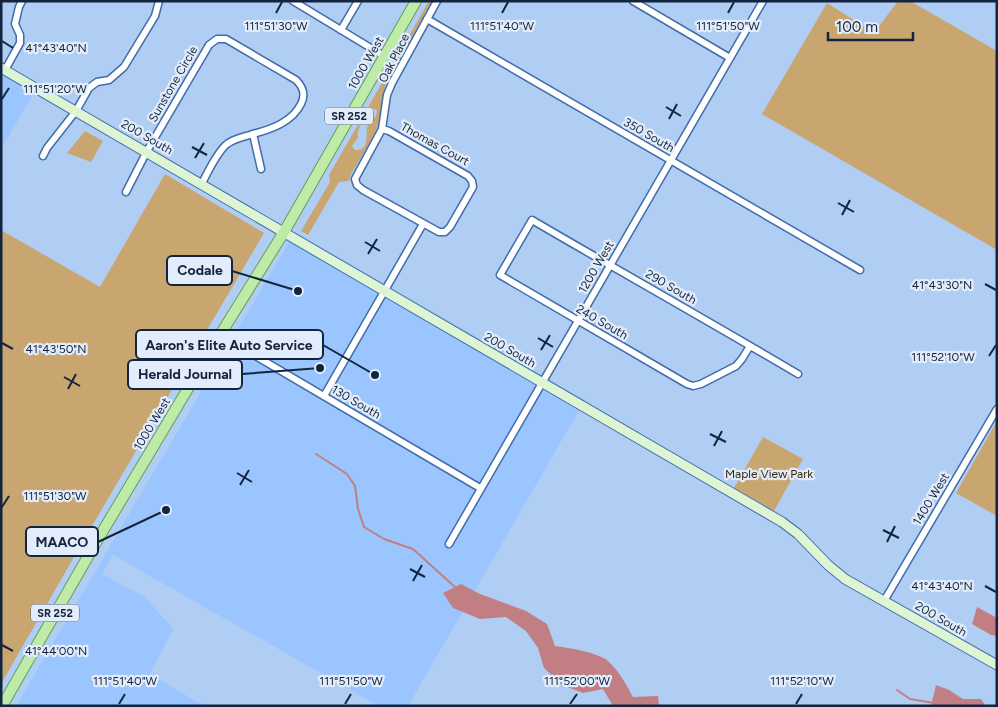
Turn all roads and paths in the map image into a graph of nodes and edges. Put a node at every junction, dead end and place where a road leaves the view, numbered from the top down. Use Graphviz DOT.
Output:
graph roads {
  1 [pos="22,1"];
  2 [pos="159,1"];
  3 [pos="294,1"];
  4 [pos="358,1"];
  5 [pos="416,1"];
  6 [pos="437,1"];
  7 [pos="633,1"];
  8 [pos="762,1"];
  9 [pos="427,19"];
  10 [pos="341,30"];
  11 [pos="384,56"];
  12 [pos="730,58"];
  13 [pos="3,69"];
  14 [pos="76,111"];
  15 [pos="382,129"];
  16 [pos="252,134"];
  17 [pos="147,152"];
  18 [pos="43,156"];
  19 [pos="671,161"];
  20 [pos="261,169"];
  21 [pos="202,183"];
  22 [pos="126,192"];
  23 [pos="423,224"];
  24 [pos="284,232"];
  25 [pos="610,266"];
  26 [pos="860,270"];
  27 [pos="500,275"];
  28 [pos="385,291"];
  29 [pos="578,321"];
  30 [pos="220,335"];
  31 [pos="750,346"];
  32 [pos="798,374"];
  33 [pos="542,383"];
  34 [pos="324,396"];
  35 [pos="997,409"];
  36 [pos="480,488"];
  37 [pos="449,544"];
  38 [pos="884,600"];
  39 [pos="997,665"];
  40 [pos="2,706"];
  1 -- 13 [label="street"];
  2 -- 14 [label="street"];
  3 -- 10 [label="street"];
  4 -- 10 [label="street"];
  5 -- 11 [label="main road, 1000 West / SR 252"];
  6 -- 9 [label="street, Oak Place"];
  7 -- 12 [label="street"];
  8 -- 12 [label="street, 1200 West"];
  9 -- 15 [label="street, Oak Place"];
  9 -- 19 [label="street, 350 South"];
  10 -- 11 [label="street"];
  11 -- 24 [label="main road, 1000 West / SR 252"];
  12 -- 19 [label="street, 1200 West"];
  13 -- 14 [label="street, 200 South"];
  14 -- 17 [label="street, 200 South"];
  14 -- 18 [label="street"];
  15 -- 23 [label="street, Thomas Court"];
  15 -- 23 [label="street, Thomas Court"];
  16 -- 17 [label="street, Sunstone Circle"];
  16 -- 20 [label="street"];
  16 -- 21 [label="street, Sunstone Circle"];
  17 -- 21 [label="street, 200 South"];
  17 -- 22 [label="street"];
  19 -- 25 [label="street, 1200 West"];
  19 -- 26 [label="street, 350 South"];
  21 -- 24 [label="street, 200 South"];
  23 -- 28 [label="street"];
  24 -- 28 [label="street, 200 South"];
  24 -- 30 [label="main road, 1000 West / SR 252"];
  25 -- 27 [label="street, 290 South"];
  25 -- 29 [label="street, 1200 West"];
  25 -- 31 [label="street, 290 South"];
  27 -- 29 [label="street, 240 South"];
  28 -- 33 [label="street, 200 South"];
  28 -- 34 [label="street"];
  29 -- 31 [label="street, 240 South"];
  29 -- 33 [label="street, 1200 West"];
  30 -- 34 [label="street, 130 South"];
  30 -- 40 [label="main road, 1000 West / SR 252"];
  31 -- 32 [label="street, 290 South"];
  33 -- 36 [label="street, 1200 West"];
  33 -- 38 [label="street, 200 South"];
  34 -- 36 [label="street, 130 South"];
  35 -- 38 [label="street, 1400 West"];
  36 -- 37 [label="street, 1200 West"];
  38 -- 39 [label="street, 200 South"];
}
